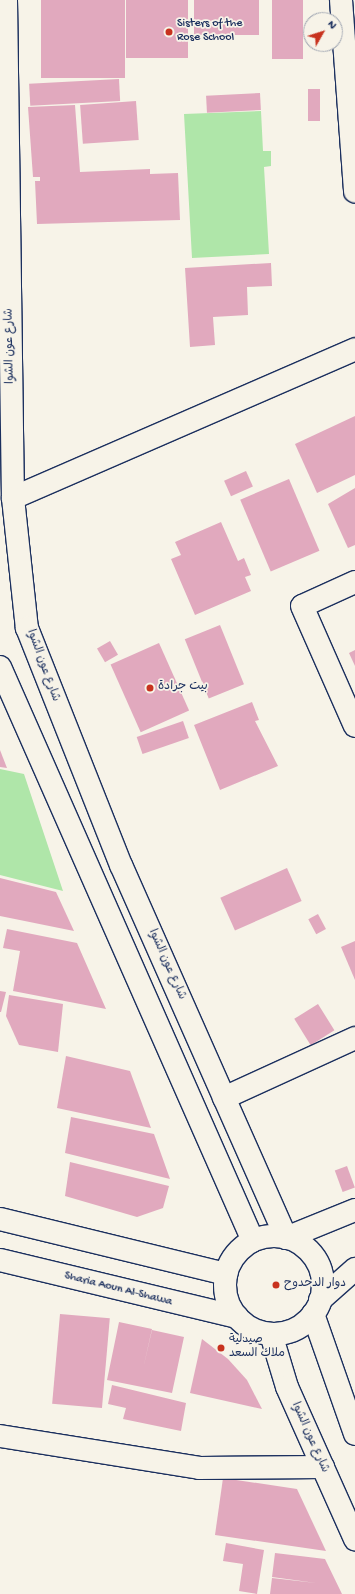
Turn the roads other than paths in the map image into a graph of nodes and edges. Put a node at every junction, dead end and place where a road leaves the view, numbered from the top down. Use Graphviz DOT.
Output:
graph roads {
  1 [pos="6,0"];
  2 [pos="341,0"];
  3 [pos="355,191"];
  4 [pos="355,349"];
  5 [pos="13,498"];
  6 [pos="355,582"];
  7 [pos="0,667"];
  8 [pos="355,726"];
  9 [pos="355,1038"];
  10 [pos="224,1098"];
  11 [pos="355,1210"];
  12 [pos="0,1219"];
  13 [pos="286,1238"];
  14 [pos="253,1241"];
  15 [pos="0,1260"];
  16 [pos="355,1269"];
  17 [pos="226,1274"];
  18 [pos="317,1307"];
  19 [pos="237,1317"];
  20 [pos="271,1334"];
  21 [pos="355,1434"];
  22 [pos="0,1436"];
  23 [pos="323,1467"];
  24 [pos="355,1539"];
  1 -- 5 [label="main road, شارع عون الشوا"];
  2 -- 3 [label="main road"];
  4 -- 5 [label="main road"];
  5 -- 10 [label="main road, شارع عون الشوا"];
  6 -- 8 [label="main road"];
  7 -- 14 [label="main road"];
  9 -- 10 [label="main road"];
  10 -- 13 [label="main road, شارع عون الشوا"];
  11 -- 13 [label="main road"];
  12 -- 17 [label="main road"];
  13 -- 14 [label="main road"];
  13 -- 18 [label="main road"];
  14 -- 17 [label="main road"];
  15 -- 19 [label="main road, Sharia Aoun Al-Shawa"];
  16 -- 18 [label="main road"];
  17 -- 19 [label="main road"];
  18 -- 20 [label="main road"];
  18 -- 21 [label="main road"];
  19 -- 20 [label="main road"];
  20 -- 23 [label="main road, شارع عون الشوا"];
  22 -- 23 [label="main road"];
  23 -- 24 [label="main road, شارع عون الشوا"];
}
